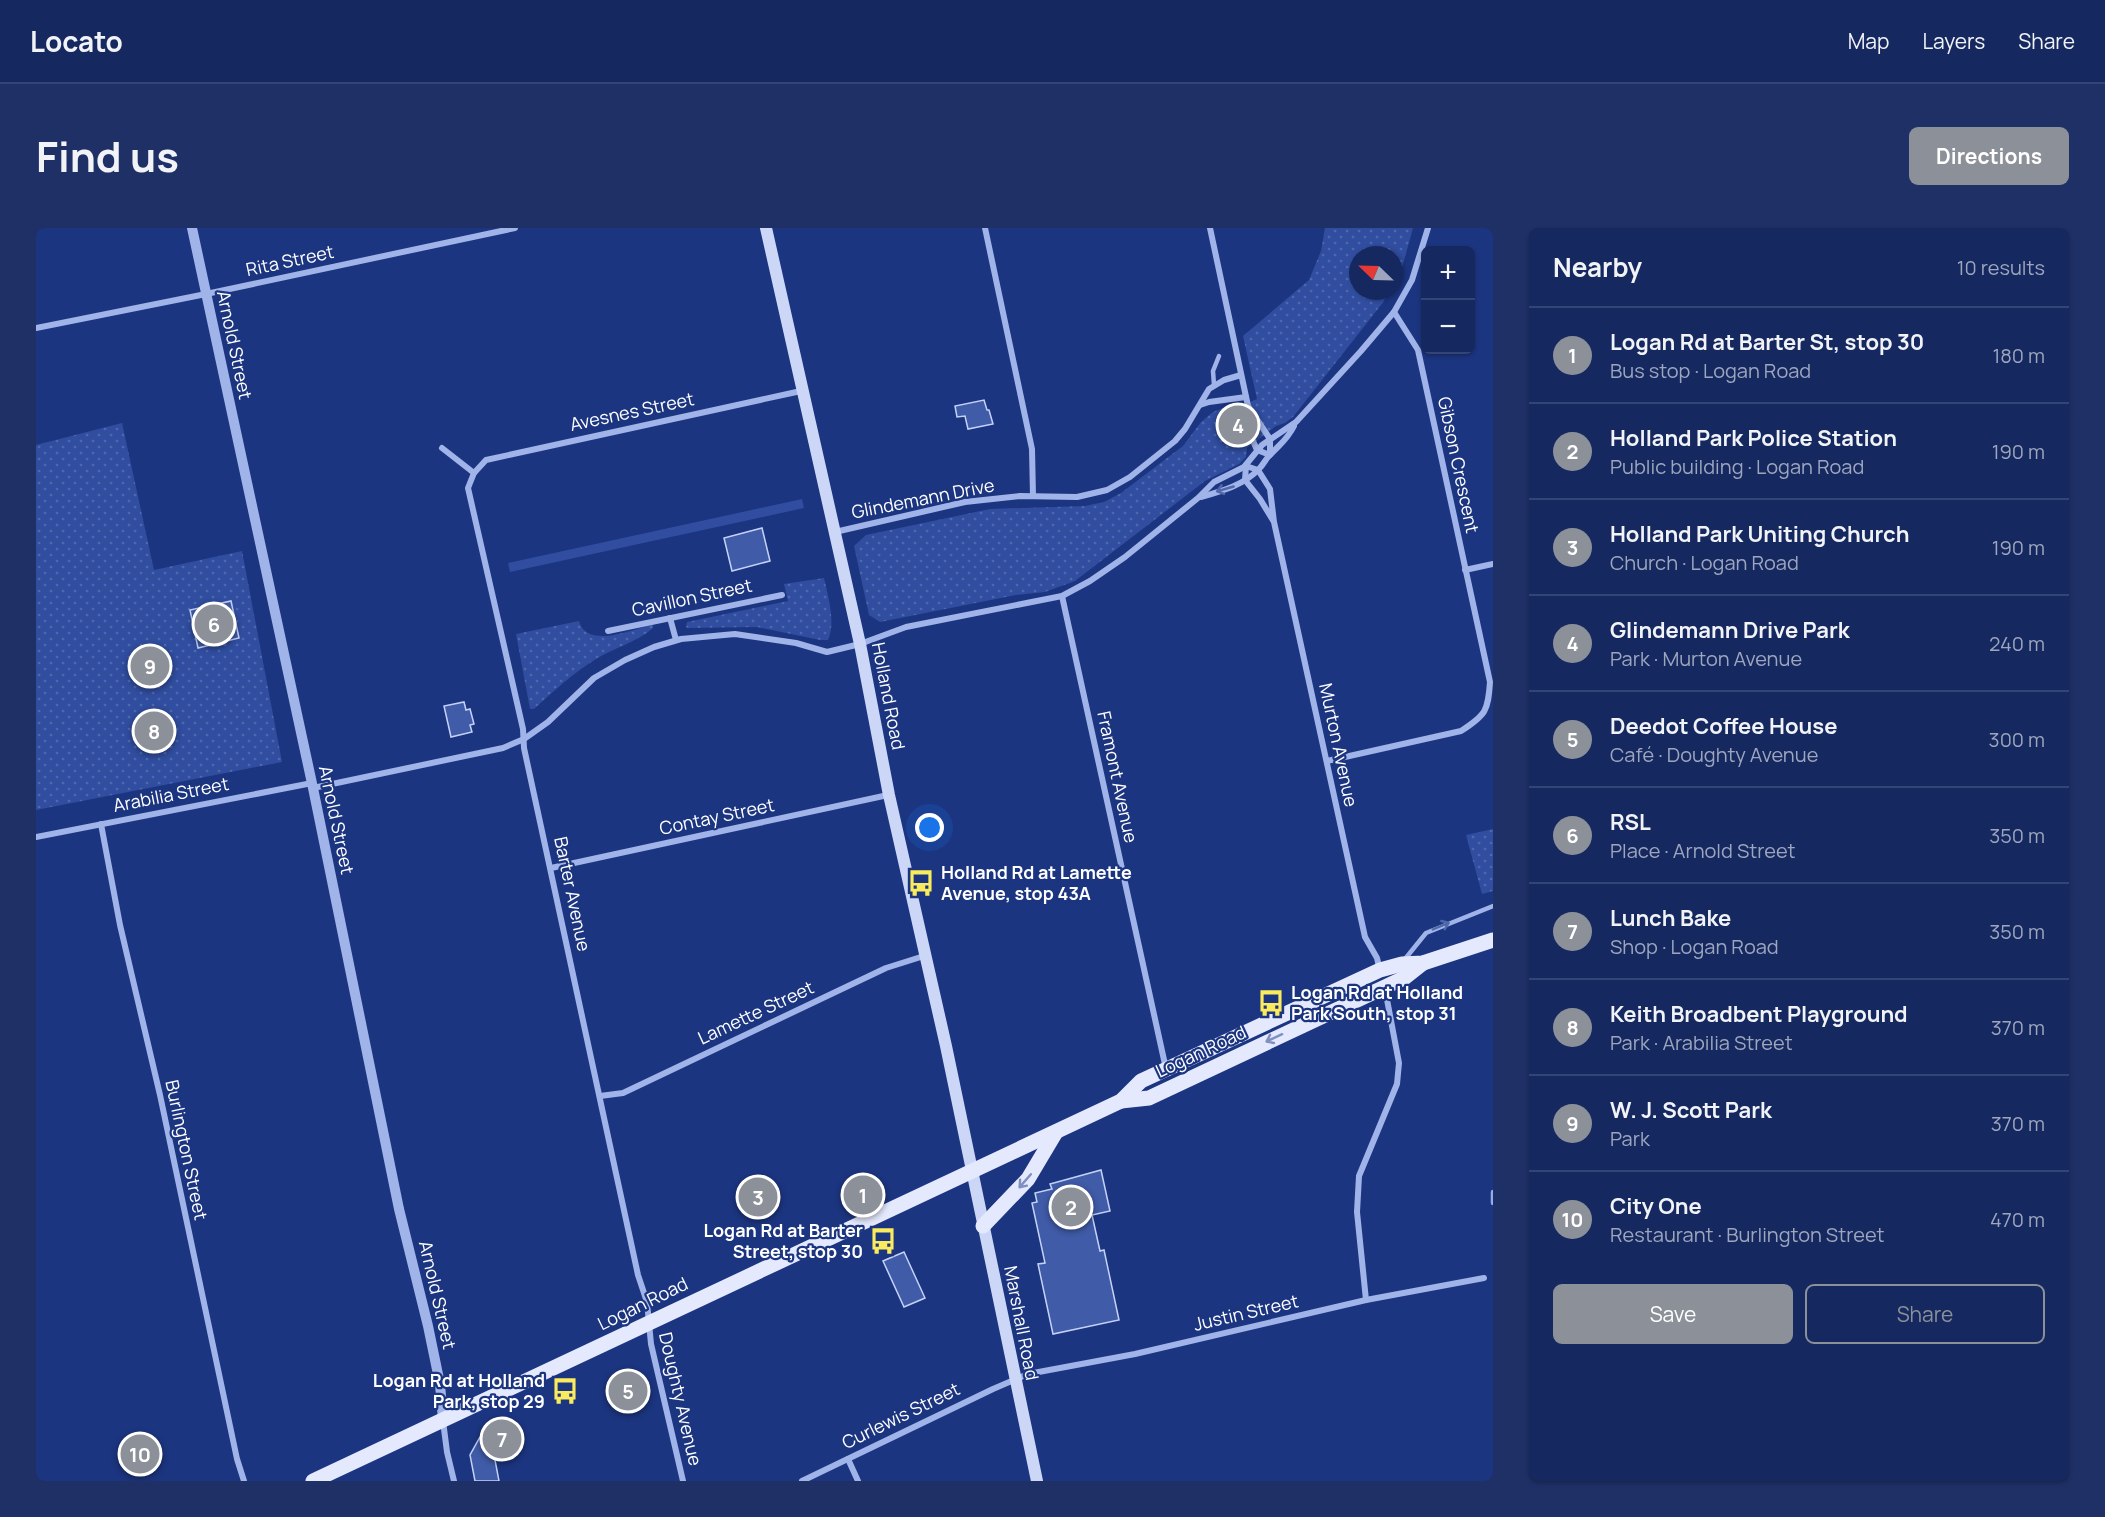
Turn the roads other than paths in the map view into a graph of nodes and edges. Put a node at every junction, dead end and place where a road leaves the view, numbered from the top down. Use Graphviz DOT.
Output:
graph roads {
  1 [pos="192,228"];
  2 [pos="515,228"];
  3 [pos="766,228"];
  4 [pos="985,228"];
  5 [pos="1210,228"];
  6 [pos="1428,228"];
  7 [pos="206,294"];
  8 [pos="1394,312"];
  9 [pos="36,328"];
  10 [pos="1219,356"];
  11 [pos="1241,375"];
  12 [pos="1214,385"];
  13 [pos="801,391"];
  14 [pos="1246,398"];
  15 [pos="1248,405"];
  16 [pos="1197,408"];
  17 [pos="1296,422"];
  18 [pos="1270,439"];
  19 [pos="442,448"];
  20 [pos="1257,450"];
  21 [pos="1270,455"];
  22 [pos="1246,466"];
  23 [pos="1258,470"];
  24 [pos="474,473"];
  25 [pos="1245,480"];
  26 [pos="1033,496"];
  27 [pos="1198,498"];
  28 [pos="1274,522"];
  29 [pos="836,532"];
  30 [pos="1493,564"];
  31 [pos="1465,570"];
  32 [pos="782,595"];
  33 [pos="1062,596"];
  34 [pos="670,618"];
  35 [pos="608,631"];
  36 [pos="676,640"];
  37 [pos="860,644"];
  38 [pos="524,738"];
  39 [pos="1327,761"];
  40 [pos="312,785"];
  41 [pos="889,795"];
  42 [pos="101,824"];
  43 [pos="36,837"];
  44 [pos="551,868"];
  45 [pos="1493,906"];
  46 [pos="1493,940"];
  47 [pos="924,956"];
  48 [pos="1423,963"];
  49 [pos="1402,964"];
  50 [pos="1380,970"];
  51 [pos="1384,986"];
  52 [pos="1166,1069"];
  53 [pos="600,1095"];
  54 [pos="1121,1101"];
  55 [pos="1056,1132"];
  56 [pos="972,1171"];
  57 [pos="983,1226"];
  58 [pos="1484,1278"];
  59 [pos="1366,1300"];
  60 [pos="648,1323"];
  61 [pos="1014,1379"];
  62 [pos="443,1420"];
  63 [pos="848,1459"];
  64 [pos="244,1481"];
  65 [pos="313,1481"];
  66 [pos="454,1481"];
  67 [pos="683,1481"];
  68 [pos="802,1481"];
  69 [pos="858,1481"];
  70 [pos="1037,1481"];
  1 -- 7 [label="street, Arnold Street"];
  2 -- 7 [label="street, Rita Street"];
  3 -- 13 [label="main road, Holland Road"];
  4 -- 26 [label="street"];
  5 -- 11 [label="street"];
  6 -- 8 [label="street"];
  7 -- 9 [label="street, Rita Street"];
  7 -- 40 [label="street, Arnold Street"];
  8 -- 17 [label="street"];
  8 -- 31 [label="street, Gibson Crescent"];
  10 -- 12 [label="lane"];
  11 -- 12 [label="street"];
  11 -- 14 [label="street"];
  12 -- 16 [label="street, Glindemann Drive"];
  13 -- 24 [label="street, Avesnes Street"];
  13 -- 29 [label="main road, Holland Road"];
  14 -- 15 [label="street"];
  14 -- 16 [label="street"];
  15 -- 18 [label="street"];
  15 -- 20 [label="street"];
  16 -- 26 [label="street, Glindemann Drive"];
  17 -- 18 [label="street"];
  17 -- 21 [label="street"];
  18 -- 20 [label="street"];
  18 -- 21 [label="street"];
  19 -- 24 [label="street"];
  20 -- 21 [label="street"];
  20 -- 22 [label="street"];
  21 -- 23 [label="street"];
  22 -- 23 [label="street"];
  22 -- 25 [label="street"];
  22 -- 27 [label="street"];
  23 -- 25 [label="street"];
  23 -- 28 [label="street, Murton Avenue"];
  24 -- 38 [label="street, Barter Avenue"];
  25 -- 27 [label="street, one-way"];
  25 -- 28 [label="street, Murton Avenue"];
  26 -- 29 [label="street, Glindemann Drive"];
  27 -- 33 [label="street"];
  28 -- 39 [label="street, Murton Avenue"];
  29 -- 37 [label="main road, Holland Road"];
  30 -- 31 [label="street"];
  31 -- 39 [label="street, Gibson Crescent"];
  32 -- 34 [label="street, Cavillon Street"];
  33 -- 37 [label="street"];
  33 -- 52 [label="street, Framont Avenue"];
  34 -- 35 [label="street, Cavillon Street"];
  34 -- 36 [label="street"];
  36 -- 37 [label="street, Cavillon Street"];
  36 -- 38 [label="street, Cavillon Street"];
  37 -- 41 [label="main road, Holland Road"];
  38 -- 40 [label="street, Arabilia Street"];
  38 -- 44 [label="street, Barter Avenue"];
  39 -- 50 [label="street, Murton Avenue"];
  40 -- 42 [label="street, Arabilia Street"];
  40 -- 62 [label="street, Arnold Street"];
  41 -- 44 [label="street, Contay Street"];
  41 -- 47 [label="main road, Holland Road"];
  42 -- 43 [label="street, Arabilia Street"];
  42 -- 64 [label="street, Burlington Street"];
  44 -- 53 [label="street, Barter Avenue"];
  49 -- 45 [label="lane, one-way"];
  46 -- 48 [label="main road, Logan Road"];
  47 -- 53 [label="street, Lamette Street"];
  47 -- 56 [label="main road, Holland Road"];
  48 -- 49 [label="main road, Logan Road"];
  48 -- 51 [label="main road, Logan Road"];
  49 -- 50 [label="main road, Logan Road"];
  50 -- 51 [label="street, Murton Avenue"];
  50 -- 52 [label="main road, Logan Road"];
  51 -- 54 [label="main road, Logan Road, one-way"];
  51 -- 59 [label="street, Murton Avenue"];
  52 -- 54 [label="main road, Logan Road"];
  53 -- 60 [label="street, Barter Avenue"];
  54 -- 55 [label="main road, Logan Road"];
  55 -- 56 [label="main road, Logan Road"];
  55 -- 57 [label="main road, one-way"];
  56 -- 57 [label="main road, Marshall Road"];
  56 -- 60 [label="main road, Logan Road"];
  57 -- 61 [label="main road, Marshall Road"];
  58 -- 59 [label="street, Justin Street"];
  59 -- 61 [label="street, Justin Street"];
  60 -- 62 [label="main road, Logan Road"];
  60 -- 67 [label="street, Doughty Avenue"];
  61 -- 63 [label="street, Curlewis Street"];
  61 -- 70 [label="main road, Marshall Road"];
  62 -- 65 [label="main road, Logan Road"];
  62 -- 66 [label="street"];
  63 -- 68 [label="street, Curlewis Street"];
  63 -- 69 [label="street"];
}
